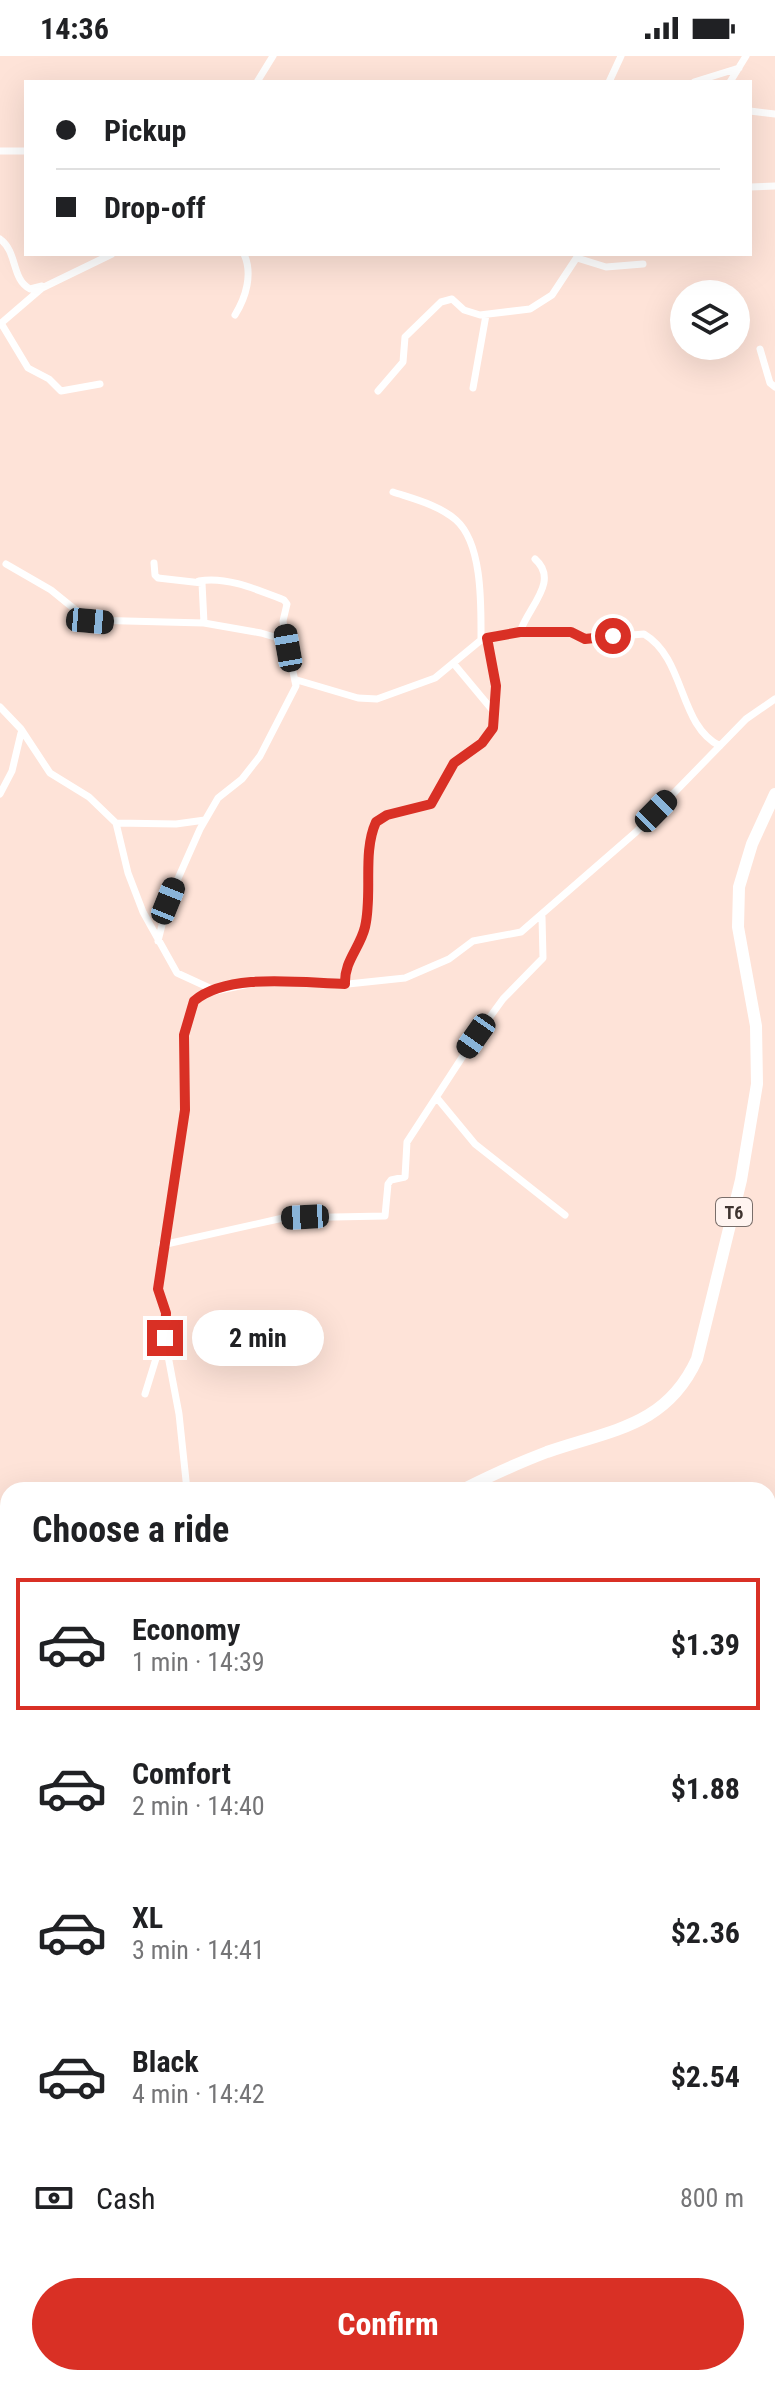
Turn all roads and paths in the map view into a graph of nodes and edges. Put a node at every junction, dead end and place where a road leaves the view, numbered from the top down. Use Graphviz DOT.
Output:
graph roads {
  1 [pos="273,56"];
  2 [pos="621,56"];
  3 [pos="746,56"];
  4 [pos="739,68"];
  5 [pos="258,80"];
  6 [pos="610,80"];
  7 [pos="700,80"];
  8 [pos="731,80"];
  9 [pos="752,111"];
  10 [pos="775,114"];
  11 [pos="0,151"];
  12 [pos="24,151"];
  13 [pos="775,186"];
  14 [pos="752,187"];
  15 [pos="0,239"];
  16 [pos="108,256"];
  17 [pos="245,256"];
  18 [pos="578,256"];
  19 [pos="643,264"];
  20 [pos="46,285"];
  21 [pos="235,315"];
  22 [pos="486,315"];
  23 [pos="0,323"];
  24 [pos="760,349"];
  25 [pos="100,384"];
  26 [pos="775,387"];
  27 [pos="473,388"];
  28 [pos="378,391"];
  29 [pos="393,492"];
  30 [pos="535,559"];
  31 [pos="154,563"];
  32 [pos="6,564"];
  33 [pos="199,581"];
  34 [pos="204,623"];
  35 [pos="520,632"];
  36 [pos="484,639"];
  37 [pos="288,648"];
  38 [pos="454,664"];
  39 [pos="297,680"];
  40 [pos="775,699"];
  41 [pos="0,707"];
  42 [pos="494,712"];
  43 [pos="21,730"];
  44 [pos="720,746"];
  45 [pos="0,794"];
  46 [pos="775,794"];
  47 [pos="205,820"];
  48 [pos="116,823"];
  49 [pos="542,917"];
  50 [pos="158,941"];
  51 [pos="345,984"];
  52 [pos="216,991"];
  53 [pos="437,1098"];
  54 [pos="565,1215"];
  55 [pos="162,1245"];
  56 [pos="165,1338"];
  57 [pos="145,1394"];
  58 [pos="186,1482"];
  59 [pos="480,1482"];
  1 -- 5 [label="street"];
  2 -- 6 [label="street"];
  3 -- 4 [label="street"];
  4 -- 7 [label="street"];
  4 -- 8 [label="street"];
  9 -- 10 [label="street"];
  11 -- 12 [label="street"];
  13 -- 14 [label="street"];
  15 -- 20 [label="street"];
  16 -- 20 [label="street"];
  17 -- 21 [label="street"];
  18 -- 19 [label="street"];
  18 -- 22 [label="street"];
  20 -- 23 [label="street"];
  22 -- 27 [label="street"];
  22 -- 28 [label="street"];
  23 -- 25 [label="street"];
  24 -- 26 [label="street"];
  29 -- 36 [label="street"];
  30 -- 35 [label="street"];
  31 -- 33 [label="street"];
  32 -- 34 [label="street"];
  33 -- 34 [label="street"];
  33 -- 37 [label="street"];
  34 -- 37 [label="street"];
  35 -- 36 [label="street"];
  35 -- 44 [label="street"];
  36 -- 38 [label="street"];
  36 -- 42 [label="street"];
  37 -- 39 [label="street"];
  38 -- 39 [label="street"];
  38 -- 42 [label="street"];
  39 -- 47 [label="street"];
  40 -- 44 [label="street"];
  41 -- 43 [label="street"];
  42 -- 51 [label="street"];
  43 -- 45 [label="street"];
  43 -- 48 [label="street"];
  44 -- 49 [label="street"];
  46 -- 59 [label="highway, T6"];
  47 -- 48 [label="street"];
  47 -- 50 [label="street"];
  48 -- 50 [label="street"];
  49 -- 51 [label="street"];
  49 -- 53 [label="street"];
  50 -- 52 [label="street"];
  51 -- 52 [label="street"];
  52 -- 55 [label="street"];
  53 -- 54 [label="street"];
  53 -- 55 [label="street"];
  55 -- 56 [label="street"];
  56 -- 57 [label="street"];
  56 -- 58 [label="street"];
}
